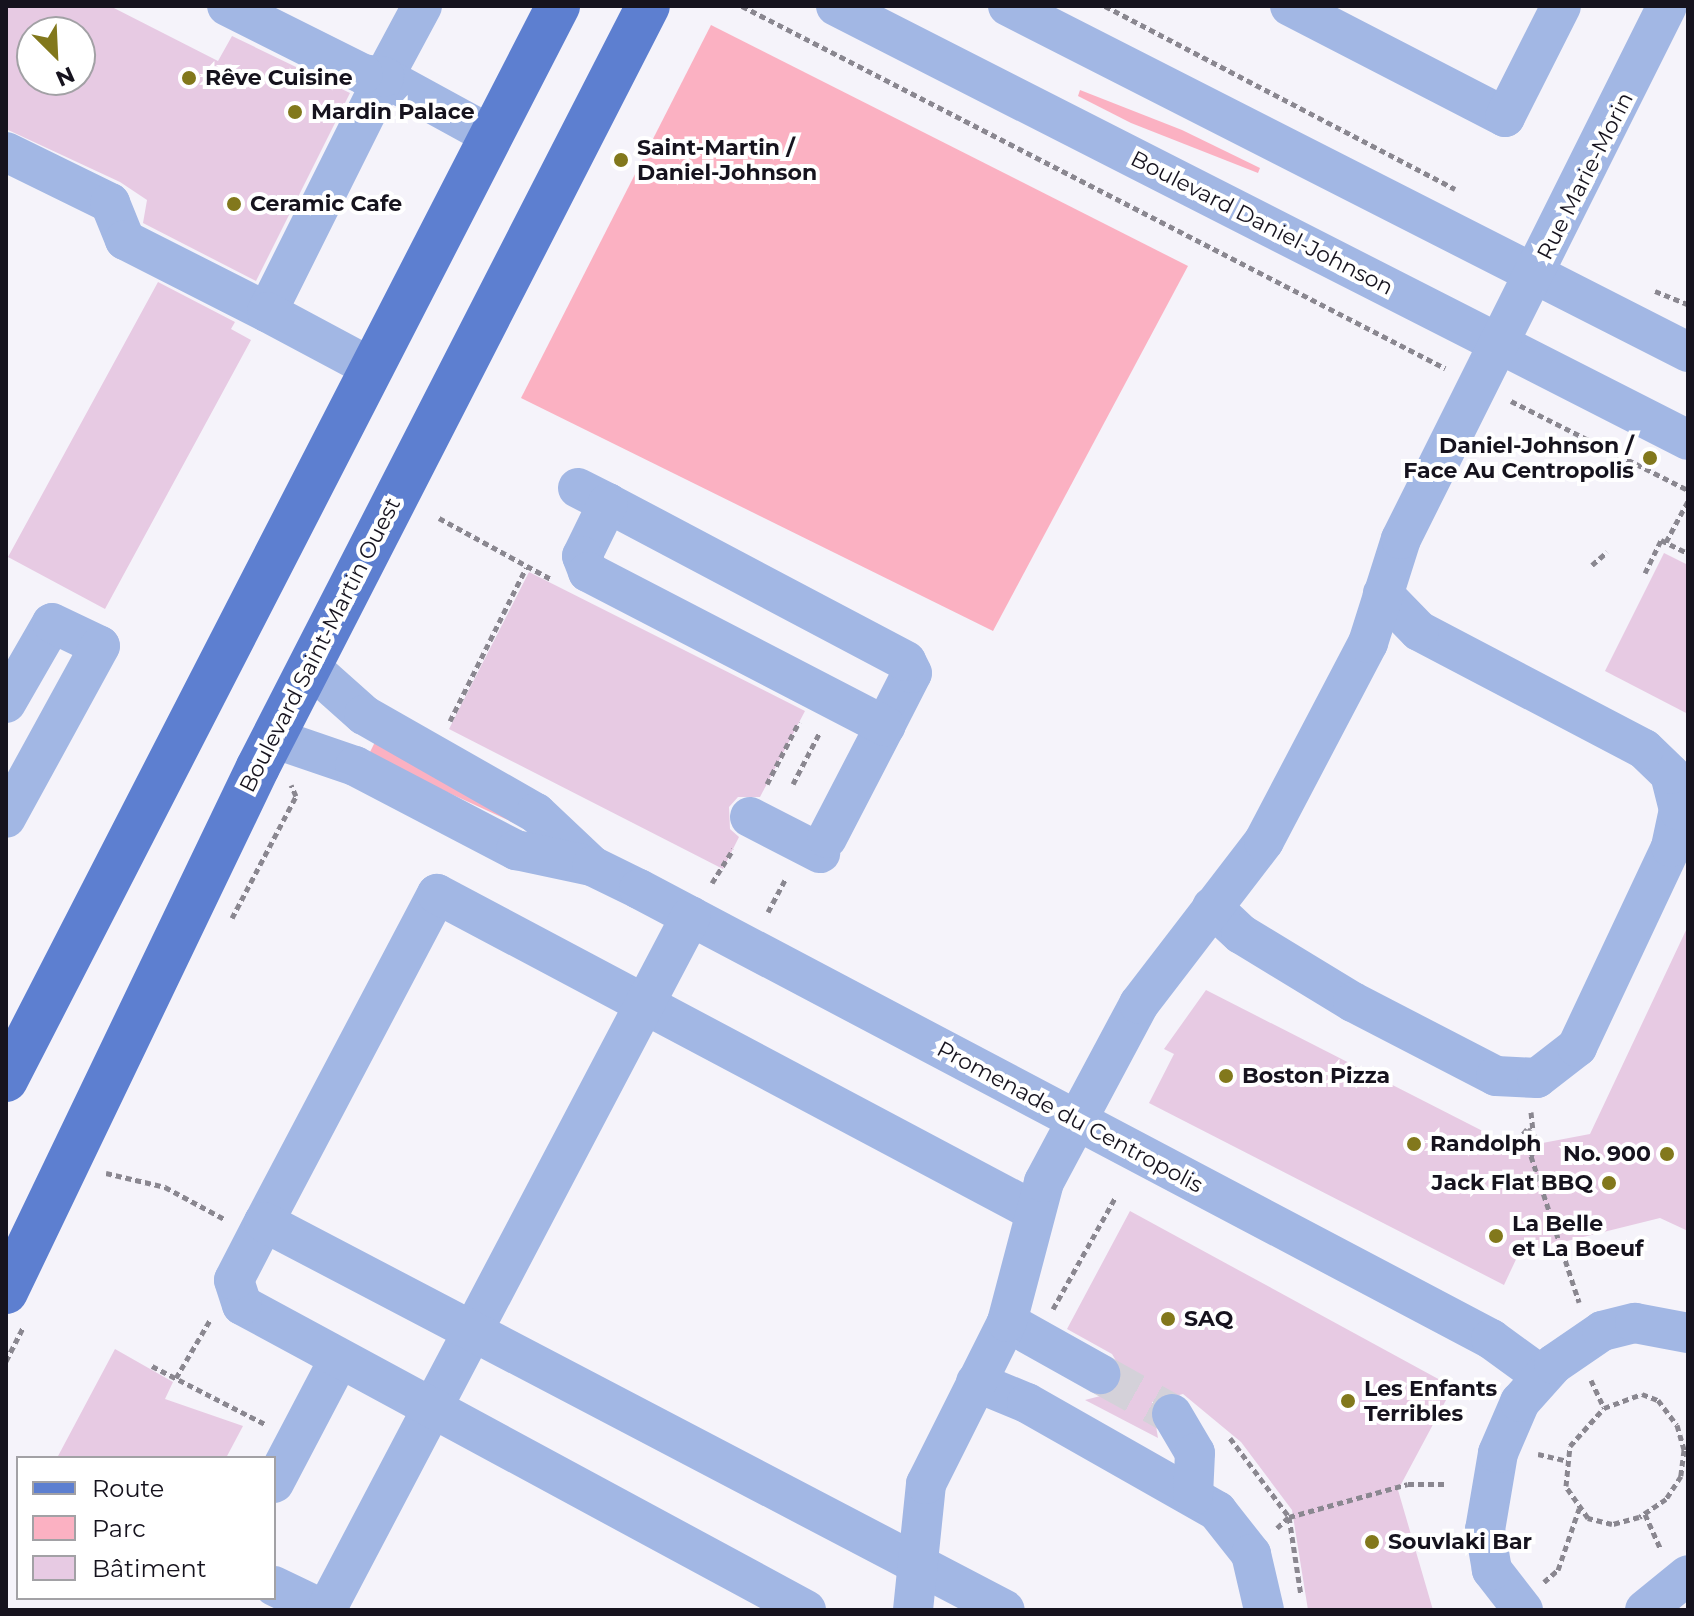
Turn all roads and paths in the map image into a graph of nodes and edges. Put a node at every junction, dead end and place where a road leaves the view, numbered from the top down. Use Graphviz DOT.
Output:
graph roads {
  1 [pos="227,6"];
  2 [pos="422,6"];
  3 [pos="558,6"];
  4 [pos="648,6"];
  5 [pos="742,6"];
  6 [pos="836,6"];
  7 [pos="1008,6"];
  8 [pos="1105,6"];
  9 [pos="1290,6"];
  10 [pos="1561,6"];
  11 [pos="1667,6"];
  12 [pos="384,77"];
  13 [pos="490,135"];
  14 [pos="6,152"];
  15 [pos="1459,193"];
  16 [pos="1535,276"];
  17 [pos="267,312"];
  18 [pos="1501,344"];
  19 [pos="1410,347"];
  20 [pos="1688,352"];
  21 [pos="372,368"];
  22 [pos="1565,427"];
  23 [pos="1688,440"];
  24 [pos="1688,490"];
  25 [pos="1688,501"];
  26 [pos="439,518"];
  27 [pos="1666,542"];
  28 [pos="1607,552"];
  29 [pos="1688,553"];
  30 [pos="1592,565"];
  31 [pos="526,568"];
  32 [pos="1645,573"];
  33 [pos="560,584"];
  34 [pos="1383,594"];
  35 [pos="309,666"];
  36 [pos="6,703"];
  37 [pos="805,711"];
  38 [pos="825,722"];
  39 [pos="885,726"];
  40 [pos="447,727"];
  41 [pos="273,738"];
  42 [pos="793,784"];
  43 [pos="750,817"];
  44 [pos="6,818"];
  45 [pos="813,851"];
  46 [pos="592,866"];
  47 [pos="712,883"];
  48 [pos="1212,907"];
  49 [pos="768,912"];
  50 [pos="691,916"];
  51 [pos="644,1005"];
  52 [pos="6,1080"];
  53 [pos="1532,1114"];
  54 [pos="1074,1120"];
  55 [pos="1533,1131"];
  56 [pos="1531,1156"];
  57 [pos="103,1172"];
  58 [pos="1115,1198"];
  59 [pos="1034,1211"];
  60 [pos="252,1225"];
  61 [pos="11,1268"];
  62 [pos="1580,1307"];
  63 [pos="215,1312"];
  64 [pos="1026,1323"];
  65 [pos="471,1328"];
  66 [pos="1688,1333"];
  67 [pos="12,1349"];
  68 [pos="6,1361"];
  69 [pos="338,1361"];
  70 [pos="152,1366"];
  71 [pos="1588,1372"];
  72 [pos="1100,1374"];
  73 [pos="1542,1376"];
  74 [pos="176,1378"];
  75 [pos="976,1382"];
  76 [pos="1604,1408"];
  77 [pos="427,1409"];
  78 [pos="1172,1414"];
  79 [pos="263,1423"];
  80 [pos="1221,1427"];
  81 [pos="1527,1451"];
  82 [pos="1564,1460"];
  83 [pos="276,1479"];
  84 [pos="1447,1484"];
  85 [pos="1193,1496"];
  86 [pos="1579,1509"];
  87 [pos="1645,1514"];
  88 [pos="1289,1517"];
  89 [pos="1267,1532"];
  90 [pos="916,1563"];
  91 [pos="1676,1567"];
  92 [pos="276,1587"];
  93 [pos="1533,1597"];
  94 [pos="325,1610"];
  95 [pos="806,1610"];
  96 [pos="913,1610"];
  97 [pos="1005,1610"];
  98 [pos="1264,1610"];
  99 [pos="1301,1610"];
  100 [pos="1645,1610"];
  1 -- 12 [label="street"];
  2 -- 12 [label="street"];
  3 -- 13 [label="main road"];
  4 -- 35 [label="main road, Boulevard Saint-Martin Ouest"];
  5 -- 19 [label="path, Boulevard Daniel-Johnson"];
  6 -- 18 [label="street, Boulevard Daniel-Johnson"];
  7 -- 16 [label="street"];
  8 -- 15 [label="path"];
  9 -- 10 [label="street"];
  11 -- 16 [label="street, Rue Marie-Morin"];
  12 -- 13 [label="street"];
  12 -- 17 [label="street"];
  13 -- 21 [label="main road"];
  14 -- 17 [label="street"];
  16 -- 18 [label="street, Rue Marie-Morin"];
  16 -- 20 [label="street"];
  17 -- 21 [label="street"];
  18 -- 23 [label="street, Boulevard Daniel-Johnson"];
  18 -- 34 [label="street, Rue Marie-Morin"];
  21 -- 52 [label="main road"];
  22 -- 24 [label="path"];
  25 -- 27 [label="path"];
  26 -- 31 [label="path"];
  27 -- 29 [label="path"];
  27 -- 32 [label="path"];
  28 -- 30 [label="path"];
  31 -- 33 [label="path"];
  31 -- 40 [label="path"];
  34 -- 48 [label="street, Rue Marie-Morin"];
  34 -- 48 [label="street"];
  35 -- 41 [label="main road, Boulevard Saint-Martin Ouest"];
  35 -- 46 [label="street, Promenade du Centropolis"];
  36 -- 44 [label="street"];
  37 -- 43 [label="path"];
  38 -- 42 [label="path"];
  39 -- 39 [label="street"];
  39 -- 45 [label="street"];
  41 -- 46 [label="street, Promenade du Centropolis"];
  41 -- 61 [label="main road, Boulevard Saint-Martin Ouest"];
  43 -- 45 [label="street"];
  43 -- 47 [label="path"];
  45 -- 49 [label="path"];
  46 -- 50 [label="street, Promenade du Centropolis"];
  48 -- 54 [label="street, Rue Marie-Morin"];
  50 -- 51 [label="street"];
  50 -- 54 [label="street, Promenade du Centropolis"];
  51 -- 59 [label="street"];
  51 -- 60 [label="street"];
  51 -- 65 [label="street"];
  53 -- 55 [label="path"];
  54 -- 59 [label="street, Rue Marie-Morin"];
  54 -- 73 [label="street, Promenade du Centropolis"];
  55 -- 56 [label="path"];
  55 -- 56 [label="path"];
  56 -- 62 [label="path"];
  57 -- 60 [label="path"];
  58 -- 64 [label="path"];
  59 -- 64 [label="street, Rue Marie-Morin"];
  60 -- 65 [label="street"];
  60 -- 69 [label="street"];
  63 -- 74 [label="path"];
  64 -- 72 [label="street"];
  64 -- 75 [label="street, Rue Marie-Morin"];
  65 -- 77 [label="street"];
  65 -- 90 [label="street"];
  66 -- 73 [label="street"];
  67 -- 68 [label="path"];
  69 -- 77 [label="street"];
  69 -- 83 [label="street"];
  70 -- 74 [label="path"];
  71 -- 76 [label="path"];
  73 -- 93 [label="street"];
  74 -- 79 [label="path"];
  75 -- 85 [label="street"];
  75 -- 90 [label="street, Rue Marie-Morin"];
  76 -- 82 [label="path"];
  76 -- 87 [label="path"];
  77 -- 94 [label="street"];
  77 -- 95 [label="street"];
  78 -- 85 [label="street"];
  80 -- 88 [label="path"];
  81 -- 82 [label="path"];
  82 -- 86 [label="path"];
  84 -- 88 [label="path"];
  85 -- 98 [label="street"];
  86 -- 87 [label="path"];
  86 -- 93 [label="path"];
  87 -- 91 [label="path"];
  88 -- 89 [label="path"];
  88 -- 99 [label="path"];
  90 -- 96 [label="street, Rue Marie-Morin"];
  90 -- 97 [label="street"];
  91 -- 100 [label="street"];
  92 -- 94 [label="street"];
}
